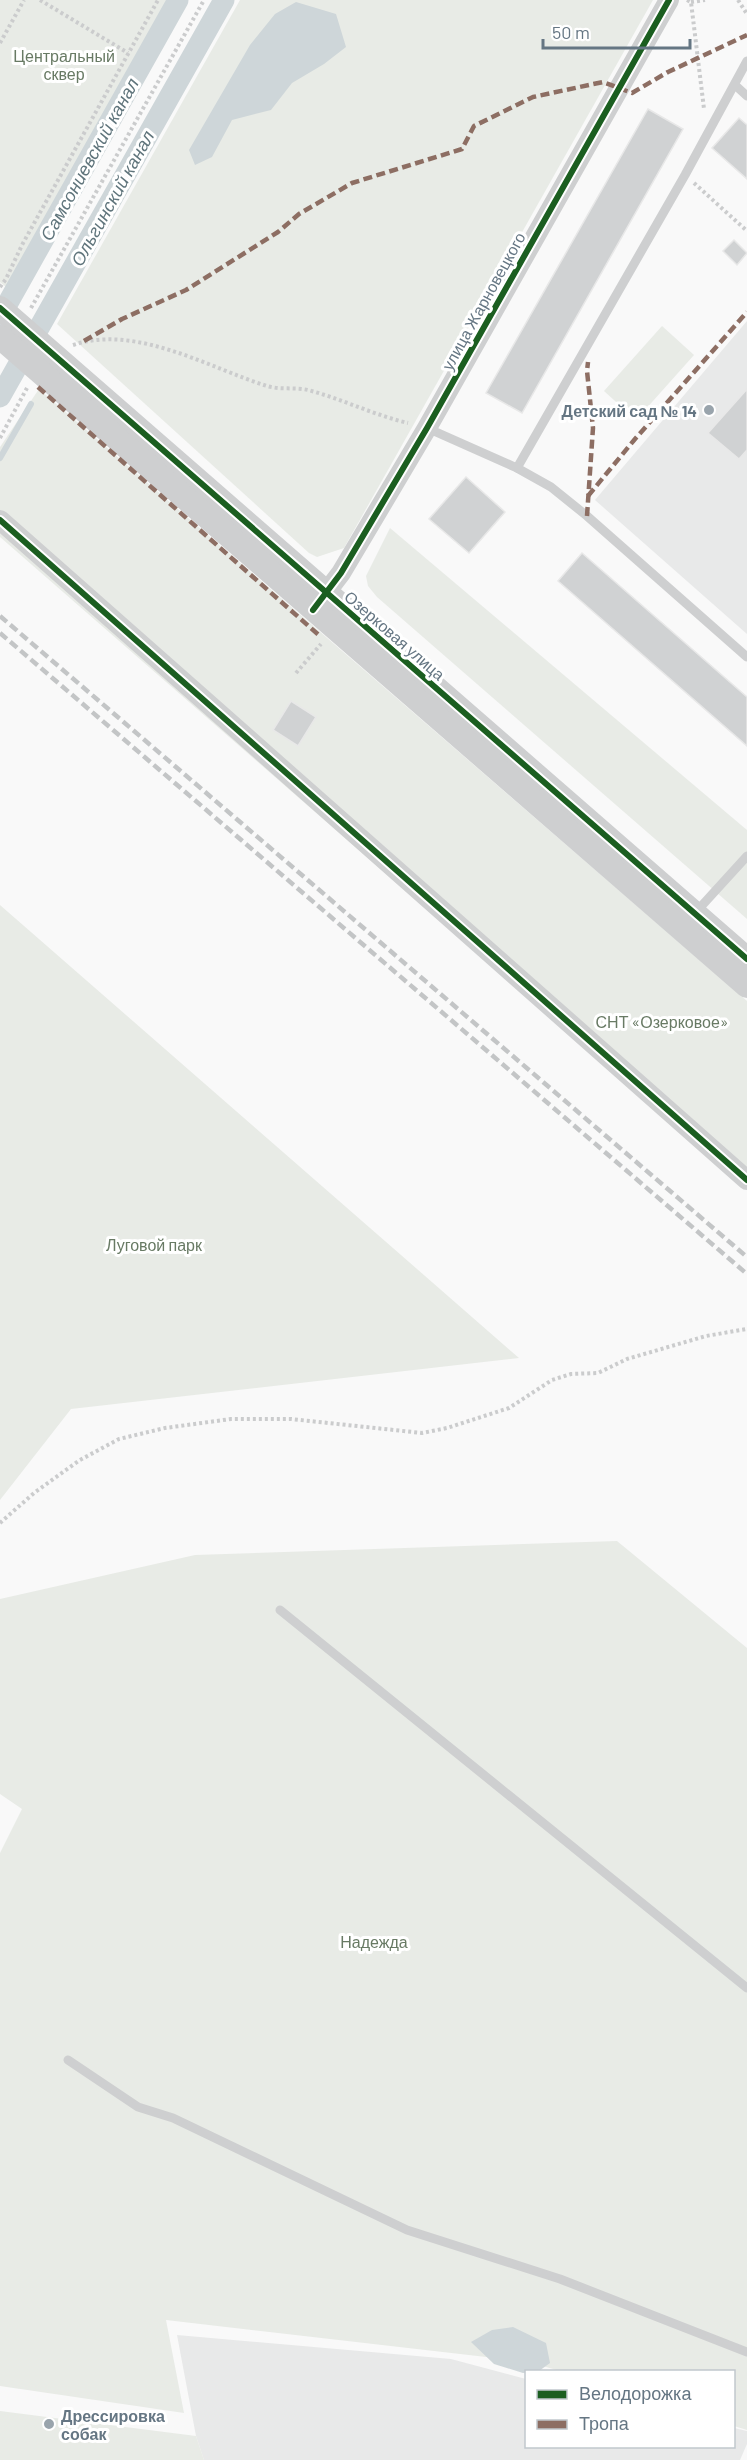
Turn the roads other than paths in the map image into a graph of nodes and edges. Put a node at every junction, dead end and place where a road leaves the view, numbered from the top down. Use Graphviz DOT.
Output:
graph roads {
  1 [pos="669,0"];
  2 [pos="747,61"];
  3 [pos="735,85"];
  4 [pos="747,96"];
  5 [pos="0,308"];
  6 [pos="0,337"];
  7 [pos="49,365"];
  8 [pos="427,428"];
  9 [pos="517,468"];
  10 [pos="0,520"];
  11 [pos="319,602"];
  12 [pos="747,657"];
  13 [pos="747,856"];
  14 [pos="688,921"];
  15 [pos="747,959"];
  16 [pos="747,986"];
  17 [pos="747,1180"];
  18 [pos="280,1610"];
  19 [pos="747,1988"];
  20 [pos="68,2060"];
  21 [pos="747,2352"];
  1 -- 8 [label="street, улица Жарновецкого"];
  2 -- 3 [label="lane"];
  3 -- 4 [label="lane"];
  3 -- 9 [label="lane"];
  5 -- 7 [label="street"];
  6 -- 7 [label="street"];
  7 -- 11 [label="street"];
  8 -- 9 [label="lane"];
  8 -- 11 [label="street, улица Жарновецкого"];
  9 -- 12 [label="lane"];
  10 -- 17 [label="street"];
  11 -- 14 [label="street"];
  13 -- 14 [label="lane"];
  14 -- 15 [label="street"];
  14 -- 16 [label="street"];
  18 -- 19 [label="lane"];
  20 -- 21 [label="lane"];
}
